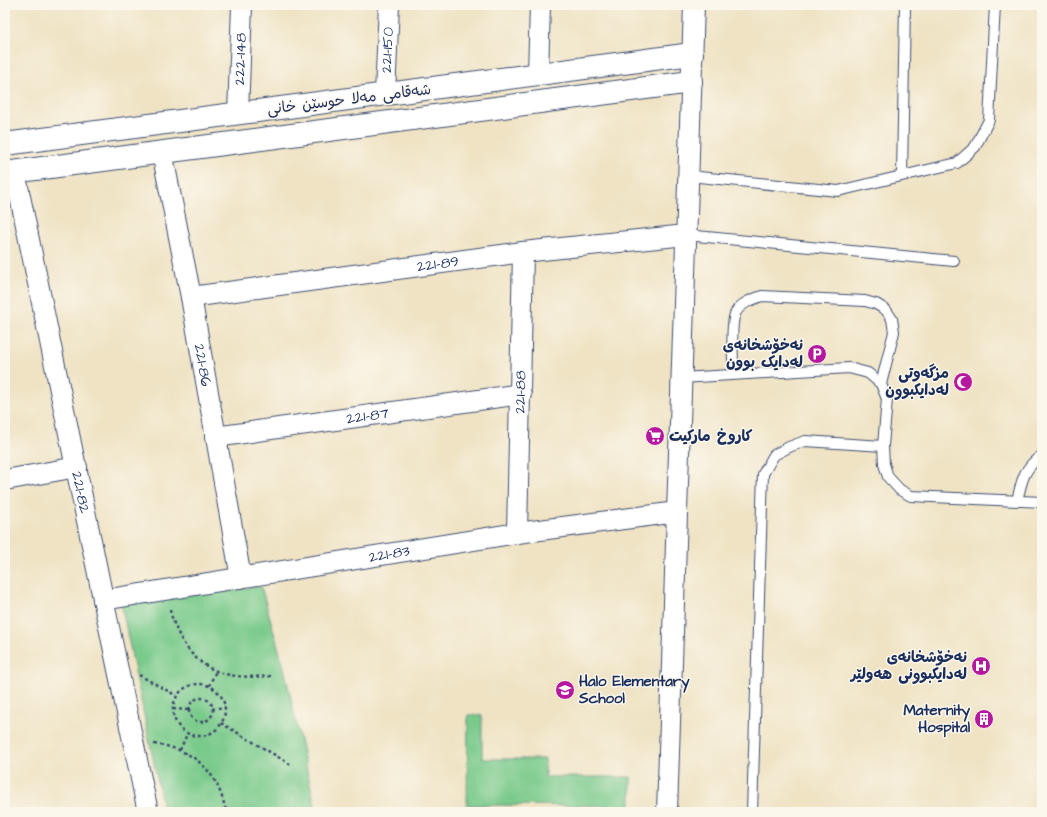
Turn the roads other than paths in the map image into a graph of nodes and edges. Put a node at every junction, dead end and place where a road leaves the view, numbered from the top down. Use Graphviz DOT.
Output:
graph roads {
  1 [pos="242,5"];
  2 [pos="389,5"];
  3 [pos="540,5"];
  4 [pos="694,5"];
  5 [pos="905,5"];
  6 [pos="995,5"];
  7 [pos="692,54"];
  8 [pos="538,74"];
  9 [pos="692,82"];
  10 [pos="385,94"];
  11 [pos="238,114"];
  12 [pos="5,144"];
  13 [pos="162,152"];
  14 [pos="10,172"];
  15 [pos="689,176"];
  16 [pos="902,176"];
  17 [pos="686,235"];
  18 [pos="523,252"];
  19 [pos="954,261"];
  20 [pos="191,297"];
  21 [pos="734,375"];
  22 [pos="681,378"];
  23 [pos="881,384"];
  24 [pos="521,394"];
  25 [pos="215,437"];
  26 [pos="883,446"];
  27 [pos="1042,455"];
  28 [pos="77,467"];
  29 [pos="5,480"];
  30 [pos="1018,501"];
  31 [pos="1042,502"];
  32 [pos="677,512"];
  33 [pos="518,533"];
  34 [pos="241,578"];
  35 [pos="102,600"];
  36 [pos="148,812"];
  37 [pos="667,812"];
  38 [pos="752,812"];
  1 -- 11 [label="street, 222-148"];
  2 -- 10 [label="street, 221-150"];
  3 -- 8 [label="street"];
  4 -- 7 [label="street"];
  5 -- 16 [label="lane"];
  6 -- 16 [label="lane"];
  7 -- 8 [label="street, شەقامی مەلا حوسێن خانی"];
  7 -- 9 [label="street"];
  8 -- 10 [label="street, شەقامی مەلا حوسێن خانی"];
  9 -- 13 [label="street, شەقامی مەلا حوسێن خانی"];
  9 -- 15 [label="street"];
  10 -- 11 [label="street, شەقامی مەلا حوسێن خانی"];
  11 -- 12 [label="street, شەقامی مەلا حوسێن خانی"];
  13 -- 14 [label="street, شەقامی مەلا حوسێن خانی"];
  13 -- 20 [label="street, 221-86"];
  14 -- 28 [label="street, 221-82"];
  15 -- 16 [label="lane"];
  15 -- 17 [label="street"];
  17 -- 18 [label="street, 221-89"];
  17 -- 19 [label="lane"];
  17 -- 22 [label="street"];
  18 -- 20 [label="street, 221-89"];
  18 -- 24 [label="street, 221-88"];
  20 -- 25 [label="street, 221-86"];
  21 -- 22 [label="lane"];
  21 -- 23 [label="lane"];
  21 -- 23 [label="lane"];
  22 -- 32 [label="street"];
  23 -- 26 [label="lane"];
  24 -- 25 [label="street, 221-87"];
  24 -- 33 [label="street, 221-88"];
  25 -- 34 [label="street, 221-86"];
  26 -- 30 [label="lane"];
  26 -- 38 [label="lane"];
  27 -- 30 [label="lane"];
  28 -- 29 [label="street"];
  28 -- 35 [label="street, 221-82"];
  30 -- 31 [label="lane"];
  32 -- 33 [label="street, 221-83"];
  32 -- 37 [label="street"];
  33 -- 34 [label="street, 221-83"];
  34 -- 35 [label="street, 221-83"];
  35 -- 36 [label="street, 221-82"];
}
